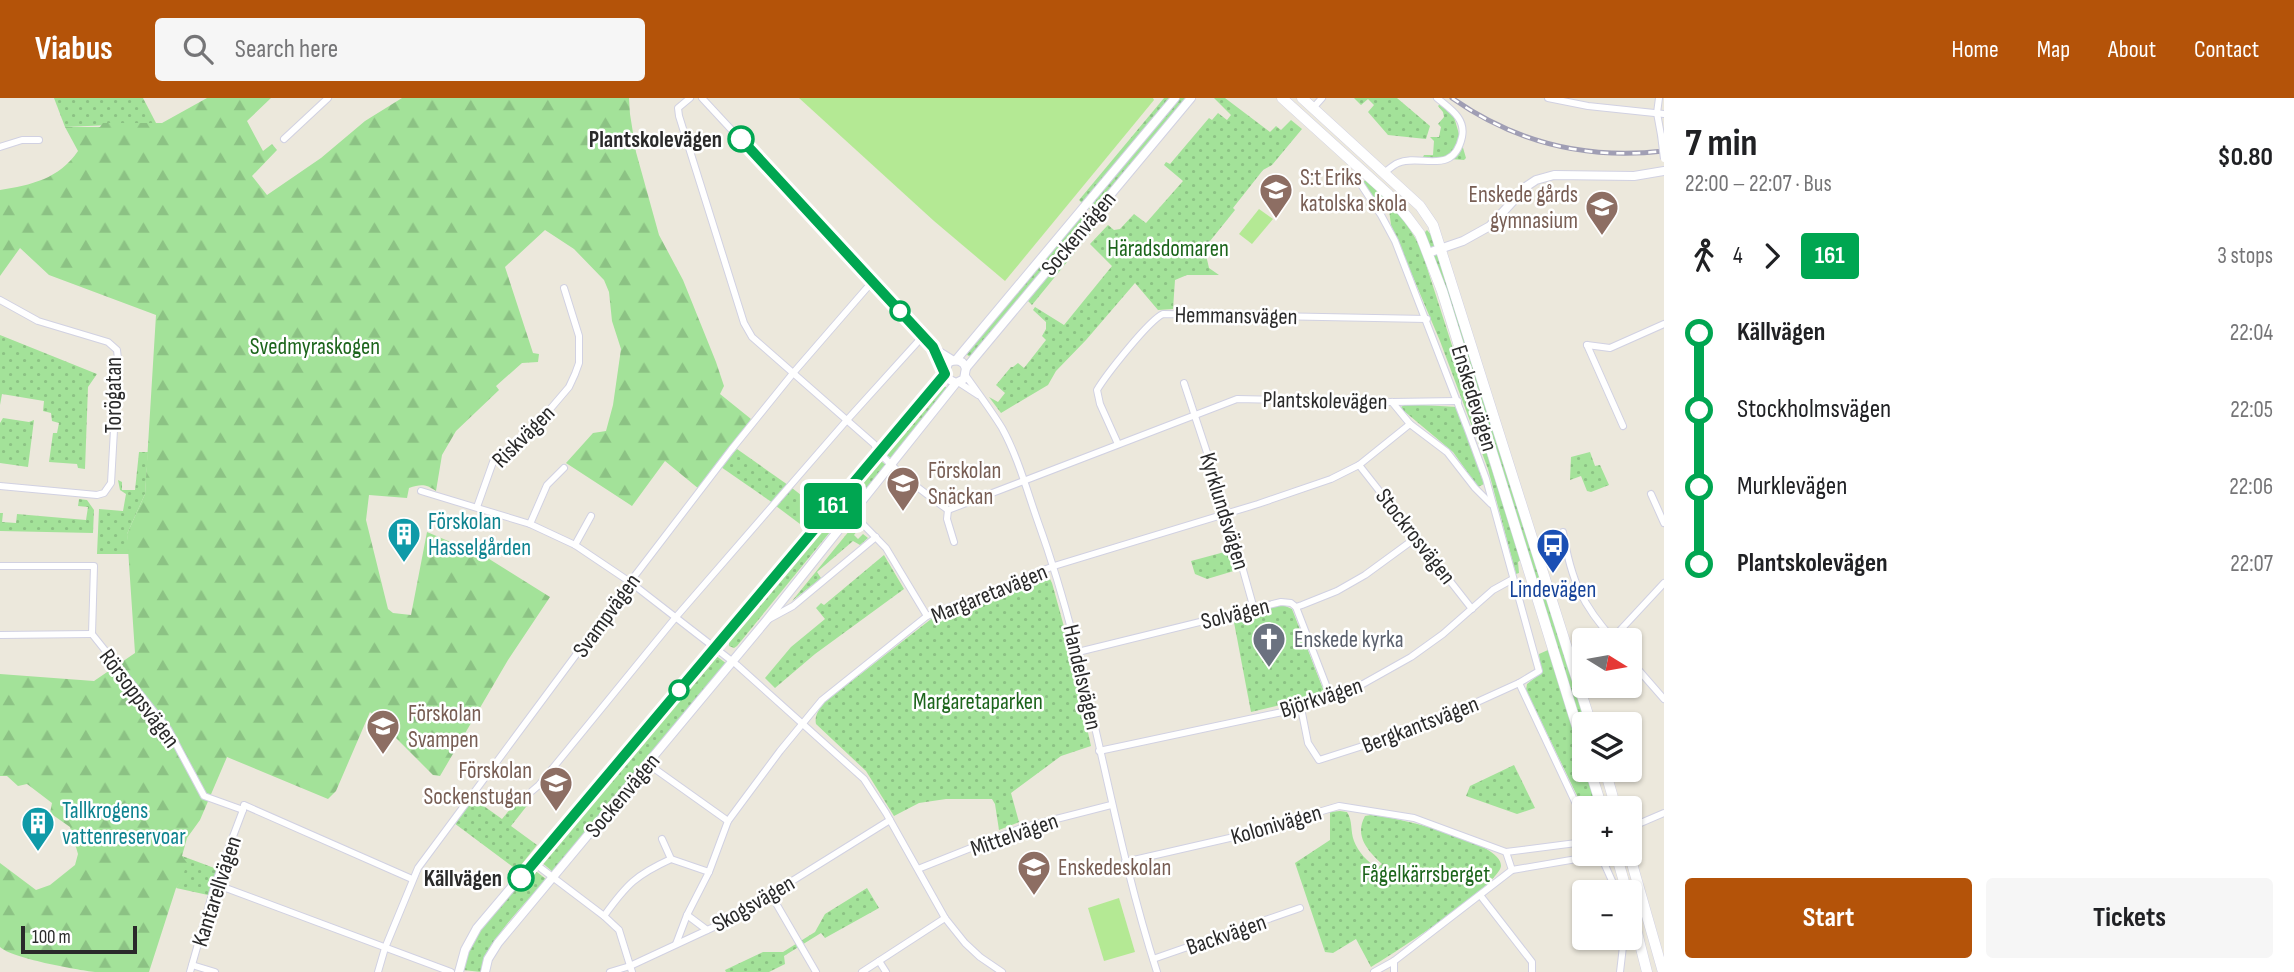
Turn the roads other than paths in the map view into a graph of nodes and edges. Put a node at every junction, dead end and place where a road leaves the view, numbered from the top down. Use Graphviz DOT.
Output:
graph roads {
  1 [pos="690,98"];
  2 [pos="702,98"];
  3 [pos="1175,98"];
  4 [pos="1191,98"];
  5 [pos="1282,98"];
  6 [pos="1302,98"];
  7 [pos="1322,98"];
  8 [pos="1437,98"];
  9 [pos="1548,98"];
  10 [pos="1659,98"];
  11 [pos="323,99"];
  12 [pos="1313,108"];
  13 [pos="1660,114"];
  14 [pos="284,139"];
  15 [pos="39,140"];
  16 [pos="0,147"];
  17 [pos="1664,159"];
  18 [pos="1664,171"];
  19 [pos="1384,173"];
  20 [pos="1360,183"];
  21 [pos="1441,250"];
  22 [pos="1429,253"];
  23 [pos="872,282"];
  24 [pos="564,288"];
  25 [pos="0,300"];
  26 [pos="1427,319"];
  27 [pos="1664,324"];
  28 [pos="923,337"];
  29 [pos="933,347"];
  30 [pos="955,360"];
  31 [pos="794,372"];
  32 [pos="945,372"];
  33 [pos="966,372"];
  34 [pos="957,382"];
  35 [pos="1184,383"];
  36 [pos="978,395"];
  37 [pos="1458,401"];
  38 [pos="1392,402"];
  39 [pos="1195,414"];
  40 [pos="847,420"];
  41 [pos="1410,424"];
  42 [pos="1623,426"];
  43 [pos="1118,444"];
  44 [pos="879,454"];
  45 [pos="1359,465"];
  46 [pos="891,466"];
  47 [pos="564,468"];
  48 [pos="1023,480"];
  49 [pos="0,486"];
  50 [pos="421,491"];
  51 [pos="1651,494"];
  52 [pos="1493,505"];
  53 [pos="477,507"];
  54 [pos="948,510"];
  55 [pos="1227,513"];
  56 [pos="853,514"];
  57 [pos="591,516"];
  58 [pos="1664,523"];
  59 [pos="530,524"];
  60 [pos="1563,532"];
  61 [pos="876,537"];
  62 [pos="1417,537"];
  63 [pos="954,542"];
  64 [pos="575,545"];
  65 [pos="0,566"];
  66 [pos="1054,566"];
  67 [pos="1513,579"];
  68 [pos="630,582"];
  69 [pos="1664,583"];
  70 [pos="1296,607"];
  71 [pos="1254,609"];
  72 [pos="1472,609"];
  73 [pos="676,617"];
  74 [pos="927,617"];
  75 [pos="766,621"];
  76 [pos="1602,628"];
  77 [pos="1622,628"];
  78 [pos="92,634"];
  79 [pos="0,635"];
  80 [pos="715,648"];
  81 [pos="1078,652"];
  82 [pos="1571,657"];
  83 [pos="732,662"];
  84 [pos="1642,674"];
  85 [pos="1520,683"];
  86 [pos="1331,698"];
  87 [pos="1664,699"];
  88 [pos="1301,708"];
  89 [pos="1572,712"];
  90 [pos="1587,712"];
  91 [pos="802,724"];
  92 [pos="1100,751"];
  93 [pos="648,764"];
  94 [pos="532,791"];
  95 [pos="1572,796"];
  96 [pos="1111,805"];
  97 [pos="243,810"];
  98 [pos="1664,813"];
  99 [pos="890,820"];
  100 [pos="728,821"];
  101 [pos="1642,822"];
  102 [pos="662,839"];
  103 [pos="1572,844"];
  104 [pos="1506,852"];
  105 [pos="671,859"];
  106 [pos="1572,860"];
  107 [pos="1125,862"];
  108 [pos="534,863"];
  109 [pos="1633,866"];
  110 [pos="918,869"];
  111 [pos="1512,870"];
  112 [pos="709,872"];
  113 [pos="552,878"];
  114 [pos="412,879"];
  115 [pos="215,884"];
  116 [pos="770,894"];
  117 [pos="1480,895"];
  118 [pos="1300,908"];
  119 [pos="687,915"];
  120 [pos="604,916"];
  121 [pos="945,918"];
  122 [pos="707,930"];
  123 [pos="676,944"];
  124 [pos="384,948"];
  125 [pos="1622,950"];
  126 [pos="1641,950"];
  127 [pos="1153,959"];
  128 [pos="879,961"];
  129 [pos="1394,961"];
  130 [pos="191,969"];
  131 [pos="631,969"];
  132 [pos="215,972"];
  133 [pos="378,972"];
  134 [pos="451,972"];
  135 [pos="459,972"];
  136 [pos="485,972"];
  137 [pos="610,972"];
  138 [pos="816,972"];
  139 [pos="862,972"];
  140 [pos="886,972"];
  141 [pos="1002,972"];
  142 [pos="1157,972"];
  143 [pos="1374,972"];
  144 [pos="1394,972"];
  145 [pos="1532,972"];
  146 [pos="1619,972"];
  147 [pos="1647,972"];
  148 [pos="1663,972"];
  1 -- 31 [label="street"];
  2 -- 23 [label="street"];
  3 -- 30 [label="street, Sockenvägen"];
  4 -- 33 [label="street, Sockenvägen"];
  5 -- 22 [label="main road, Enskedevägen"];
  6 -- 12 [label="main road, Enskedevägen"];
  7 -- 12 [label="street"];
  8 -- 19 [label="street"];
  9 -- 13 [label="street"];
  10 -- 13 [label="street"];
  11 -- 14 [label="street"];
  12 -- 19 [label="main road, Enskedevägen"];
  13 -- 17 [label="street, bridge"];
  15 -- 16 [label="street"];
  18 -- 21 [label="street"];
  19 -- 21 [label="main road, Enskedevägen"];
  20 -- 26 [label="street, Enskedevägen"];
  21 -- 22 [label="street"];
  21 -- 82 [label="main road, Enskedevägen"];
  22 -- 89 [label="main road, Enskedevägen"];
  23 -- 28 [label="street"];
  23 -- 31 [label="street, Svampvägen"];
  24 -- 53 [label="street, Riskvägen"];
  25 -- 49 [label="street, Torögatan"];
  26 -- 37 [label="street, Enskedevägen"];
  26 -- 43 [label="street, Hemmansvägen"];
  27 -- 42 [label="street"];
  28 -- 29 [label="street"];
  28 -- 40 [label="street"];
  29 -- 30 [label="street"];
  29 -- 32 [label="street"];
  30 -- 32 [label="street, Sockenvägen"];
  30 -- 33 [label="street"];
  31 -- 40 [label="street"];
  31 -- 68 [label="street, Svampvägen"];
  32 -- 34 [label="street"];
  32 -- 44 [label="street, Sockenvägen"];
  33 -- 34 [label="street, Sockenvägen"];
  33 -- 36 [label="street, Handelsvägen"];
  34 -- 36 [label="street, Handelsvägen"];
  34 -- 46 [label="street, Sockenvägen"];
  35 -- 39 [label="street"];
  36 -- 48 [label="street, Handelsvägen"];
  37 -- 38 [label="street, Plantskolevägen"];
  37 -- 52 [label="street, Enskedevägen"];
  38 -- 39 [label="street, Plantskolevägen"];
  38 -- 41 [label="street, Enskedevägen"];
  39 -- 43 [label="street, Plantskolevägen"];
  39 -- 55 [label="street, Kyrklundsvägen"];
  40 -- 44 [label="street"];
  40 -- 73 [label="street"];
  41 -- 45 [label="street, Margaretavägen"];
  41 -- 52 [label="street, Enskedevägen"];
  43 -- 48 [label="street, Plantskolevägen"];
  44 -- 46 [label="street"];
  44 -- 80 [label="street, Sockenvägen"];
  45 -- 55 [label="street, Margaretavägen"];
  45 -- 62 [label="street, Stockrosvägen"];
  46 -- 54 [label="street"];
  46 -- 56 [label="street, Sockenvägen"];
  47 -- 59 [label="street"];
  48 -- 54 [label="street, Plantskolevägen"];
  48 -- 66 [label="street, Handelsvägen"];
  50 -- 53 [label="street"];
  51 -- 58 [label="street"];
  52 -- 67 [label="street, Enskedevägen"];
  53 -- 59 [label="street"];
  54 -- 63 [label="street"];
  55 -- 66 [label="street, Margaretavägen"];
  55 -- 71 [label="street, Kyrklundsvägen"];
  56 -- 61 [label="street"];
  56 -- 75 [label="street, Sockenvägen"];
  57 -- 64 [label="street"];
  59 -- 64 [label="street"];
  60 -- 76 [label="street"];
  61 -- 74 [label="street"];
  61 -- 75 [label="street, Sockenvägen"];
  62 -- 70 [label="street, Solvägen"];
  62 -- 72 [label="street, Stockrosvägen"];
  64 -- 68 [label="street"];
  65 -- 78 [label="street, Rörsoppsvägen"];
  66 -- 74 [label="street, Margaretavägen"];
  66 -- 81 [label="street, Handelsvägen"];
  67 -- 72 [label="street, Björkvägen"];
  67 -- 85 [label="street, Enskedevägen"];
  68 -- 73 [label="street"];
  68 -- 114 [label="street, Svampvägen"];
  69 -- 77 [label="street"];
  70 -- 71 [label="street, Solvägen"];
  70 -- 86 [label="street"];
  71 -- 81 [label="street, Solvägen"];
  72 -- 86 [label="street, Björkvägen"];
  73 -- 80 [label="street"];
  73 -- 94 [label="street"];
  74 -- 91 [label="street, Margaretavägen"];
  75 -- 83 [label="street, Sockenvägen"];
  78 -- 79 [label="street"];
  78 -- 97 [label="street, Rörsoppsvägen"];
  80 -- 83 [label="street"];
  80 -- 108 [label="street, Sockenvägen"];
  81 -- 92 [label="street, Handelsvägen"];
  82 -- 90 [label="main road, Enskedevägen"];
  83 -- 91 [label="street"];
  83 -- 93 [label="street, Sockenvägen"];
  84 -- 87 [label="street"];
  85 -- 88 [label="street, Bergkantsvägen"];
  85 -- 95 [label="street"];
  86 -- 88 [label="street, Björkvägen"];
  88 -- 92 [label="street, Björkvägen"];
  91 -- 99 [label="street"];
  91 -- 100 [label="street, Margaretavägen"];
  92 -- 96 [label="street, Handelsvägen"];
  93 -- 100 [label="street"];
  93 -- 113 [label="street, Sockenvägen"];
  96 -- 107 [label="street, Handelsvägen"];
  96 -- 110 [label="street, Mittelvägen"];
  97 -- 114 [label="street, Rörsoppsvägen"];
  97 -- 115 [label="street, Kantarellvägen"];
  98 -- 101 [label="street"];
  99 -- 110 [label="street"];
  99 -- 116 [label="street, Skogsvägen"];
  100 -- 112 [label="street, Margaretavägen"];
  102 -- 105 [label="street"];
  103 -- 104 [label="street, Kolonivägen"];
  104 -- 107 [label="street, Kolonivägen"];
  104 -- 111 [label="street"];
  105 -- 112 [label="street"];
  105 -- 120 [label="street"];
  106 -- 111 [label="street"];
  107 -- 127 [label="street, Handelsvägen"];
  108 -- 113 [label="street"];
  108 -- 135 [label="street, Sockenvägen"];
  109 -- 148 [label="main road"];
  110 -- 121 [label="street"];
  111 -- 117 [label="street"];
  112 -- 119 [label="street, Margaretavägen"];
  113 -- 120 [label="street"];
  113 -- 136 [label="street, Sockenvägen"];
  114 -- 124 [label="street, Svampvägen"];
  115 -- 124 [label="street"];
  115 -- 130 [label="street, Kantarellvägen"];
  116 -- 122 [label="street, Skogsvägen"];
  116 -- 138 [label="street"];
  117 -- 129 [label="street"];
  117 -- 145 [label="street"];
  118 -- 127 [label="street, Backvägen"];
  119 -- 122 [label="street"];
  119 -- 123 [label="street, Margaretavägen"];
  120 -- 131 [label="street"];
  121 -- 128 [label="street"];
  121 -- 141 [label="street"];
  122 -- 123 [label="street, Skogsvägen"];
  123 -- 131 [label="street, Skogsvägen"];
  124 -- 133 [label="street, Svampvägen"];
  124 -- 134 [label="street"];
  125 -- 146 [label="street"];
  126 -- 147 [label="main road"];
  127 -- 142 [label="street, Handelsvägen"];
  128 -- 139 [label="street"];
  128 -- 140 [label="street"];
  129 -- 143 [label="street"];
  129 -- 144 [label="street"];
  130 -- 132 [label="street"];
  131 -- 137 [label="street, Skogsvägen"];
}
